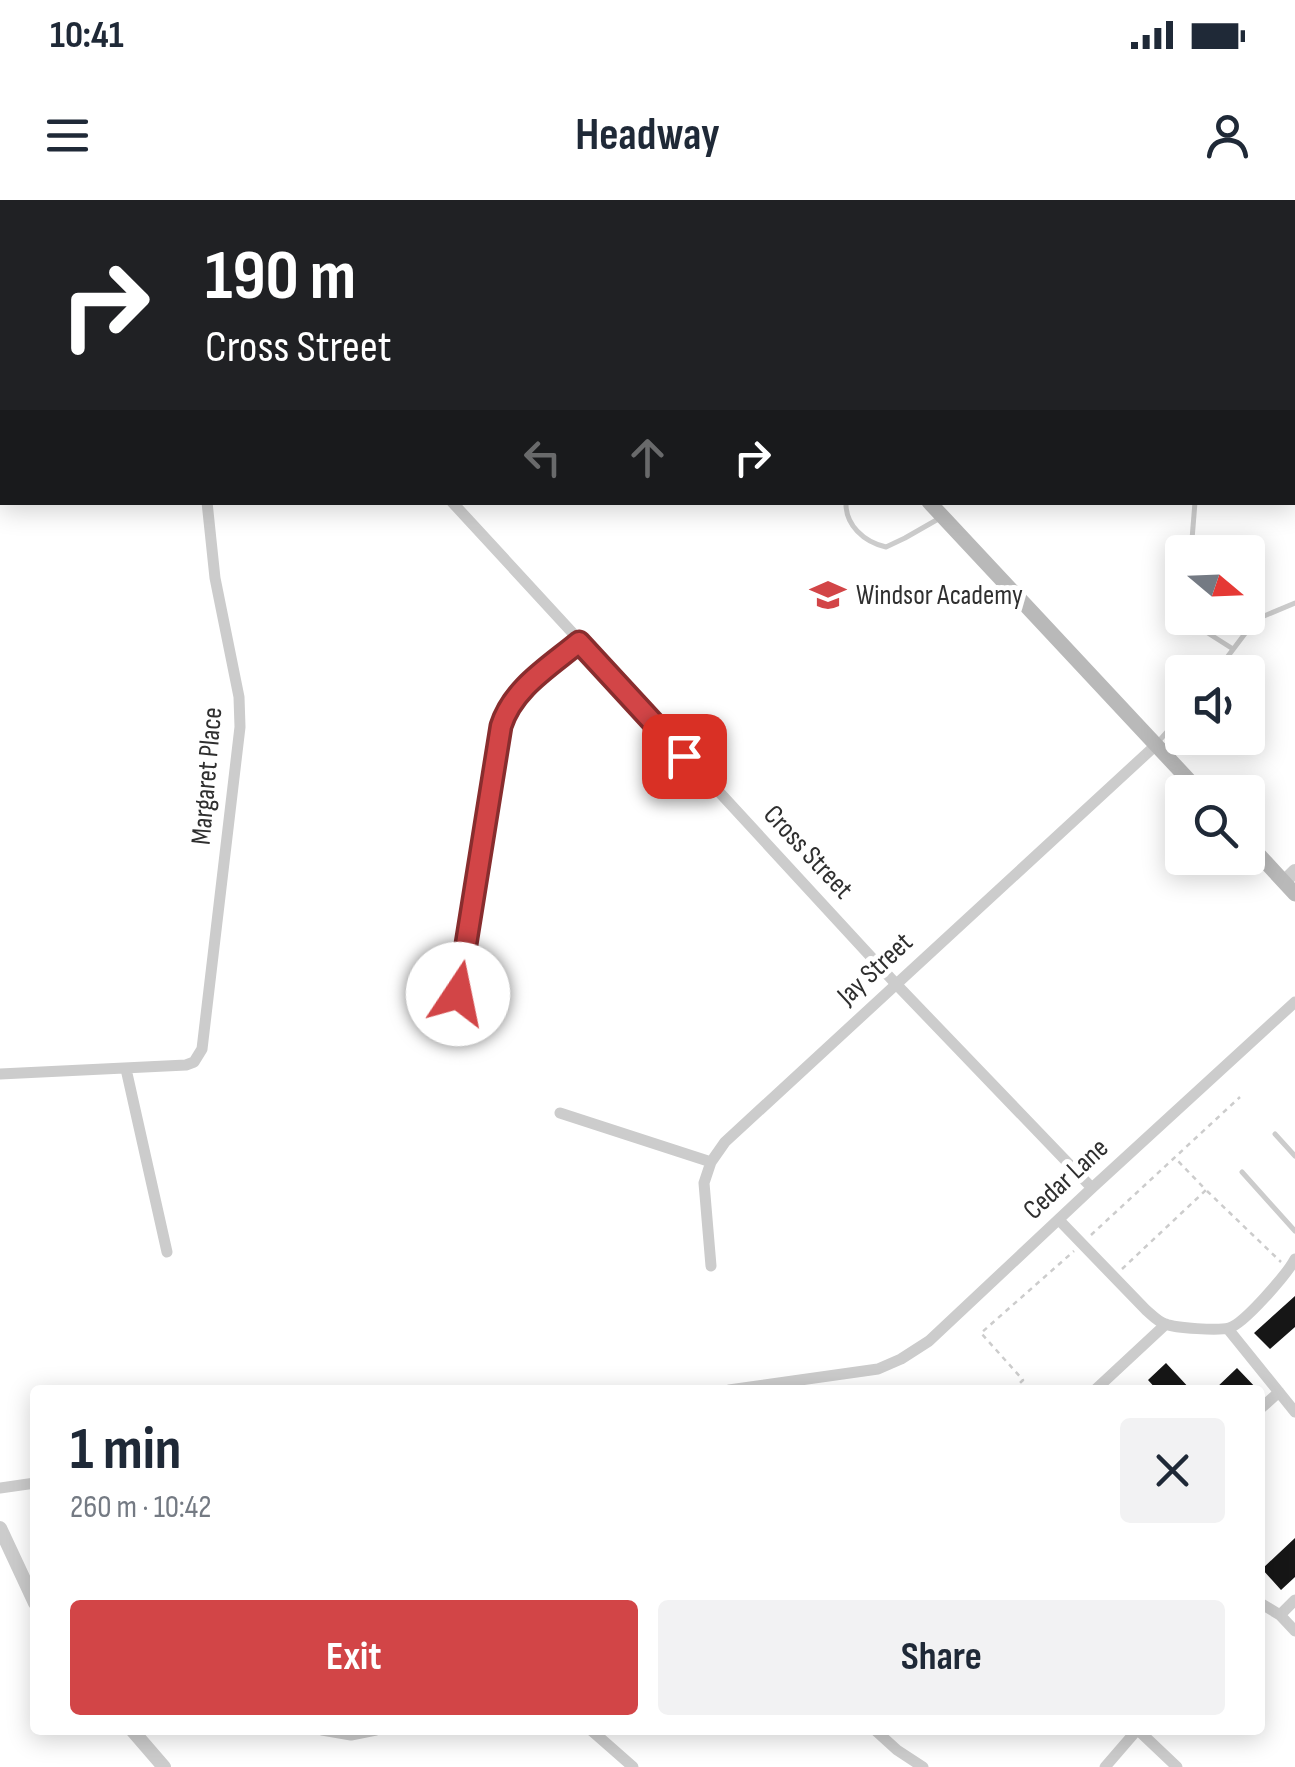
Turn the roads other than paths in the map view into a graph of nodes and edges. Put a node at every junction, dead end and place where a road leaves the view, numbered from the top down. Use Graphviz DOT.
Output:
graph roads {
  1 [pos="206,505"];
  2 [pos="455,505"];
  3 [pos="846,505"];
  4 [pos="932,505"];
  5 [pos="1195,505"];
  6 [pos="942,517"];
  7 [pos="1192,535"];
  8 [pos="1295,603"];
  9 [pos="1211,635"];
  10 [pos="579,642"];
  11 [pos="1233,649"];
  12 [pos="1229,655"];
  13 [pos="1165,735"];
  14 [pos="1156,745"];
  15 [pos="1184,775"];
  16 [pos="1265,858"];
  17 [pos="1291,882"];
  18 [pos="896,984"];
  19 [pos="1295,1002"];
  20 [pos="452,1020"];
  21 [pos="126,1070"];
  22 [pos="0,1074"];
  23 [pos="560,1113"];
  24 [pos="1274,1134"];
  25 [pos="1295,1156"];
  26 [pos="710,1162"];
  27 [pos="1242,1172"];
  28 [pos="1092,1188"];
  29 [pos="1059,1220"];
  30 [pos="1295,1231"];
  31 [pos="167,1252"];
  32 [pos="1292,1265"];
  33 [pos="711,1266"];
  34 [pos="1166,1324"];
  35 [pos="1228,1329"];
  36 [pos="766,1385"];
  37 [pos="1100,1385"];
  38 [pos="1279,1392"];
  39 [pos="1265,1404"];
  40 [pos="1295,1412"];
  41 [pos="30,1484"];
  42 [pos="0,1488"];
  43 [pos="0,1528"];
  44 [pos="30,1592"];
  45 [pos="1295,1600"];
  46 [pos="1265,1606"];
  47 [pos="1280,1615"];
  48 [pos="1295,1631"];
  49 [pos="136,1735"];
  50 [pos="596,1735"];
  51 [pos="880,1735"];
  52 [pos="1134,1735"];
  53 [pos="1143,1735"];
  54 [pos="164,1767"];
  55 [pos="633,1767"];
  56 [pos="923,1767"];
  57 [pos="1105,1767"];
  58 [pos="1177,1767"];
  1 -- 21 [label="street, Margaret Place"];
  2 -- 10 [label="street, Cross Street"];
  3 -- 6 [label="lane"];
  4 -- 6 [label="main road"];
  5 -- 7 [label="lane"];
  6 -- 14 [label="main road"];
  8 -- 11 [label="lane"];
  9 -- 11 [label="lane"];
  10 -- 18 [label="street, Cross Street"];
  10 -- 20 [label="street"];
  11 -- 12 [label="lane"];
  13 -- 14 [label="lane"];
  14 -- 15 [label="main road"];
  14 -- 18 [label="street, Jay Street"];
  16 -- 17 [label="main road"];
  18 -- 26 [label="street, Jay Street"];
  18 -- 28 [label="street, Cross Street"];
  19 -- 28 [label="street, Cedar Lane"];
  21 -- 22 [label="street"];
  21 -- 31 [label="street"];
  23 -- 26 [label="street"];
  24 -- 25 [label="lane"];
  26 -- 33 [label="street"];
  27 -- 30 [label="lane"];
  28 -- 29 [label="street, Cedar Lane"];
  29 -- 34 [label="street"];
  29 -- 36 [label="street, Cedar Lane"];
  32 -- 35 [label="street"];
  34 -- 35 [label="street"];
  34 -- 37 [label="street"];
  35 -- 38 [label="street"];
  38 -- 39 [label="street"];
  38 -- 40 [label="street"];
  41 -- 42 [label="street"];
  43 -- 44 [label="street"];
  45 -- 47 [label="street"];
  46 -- 47 [label="street"];
  47 -- 48 [label="street"];
  49 -- 54 [label="street"];
  50 -- 55 [label="street"];
  51 -- 56 [label="street"];
  52 -- 57 [label="street"];
  53 -- 58 [label="street"];
}
